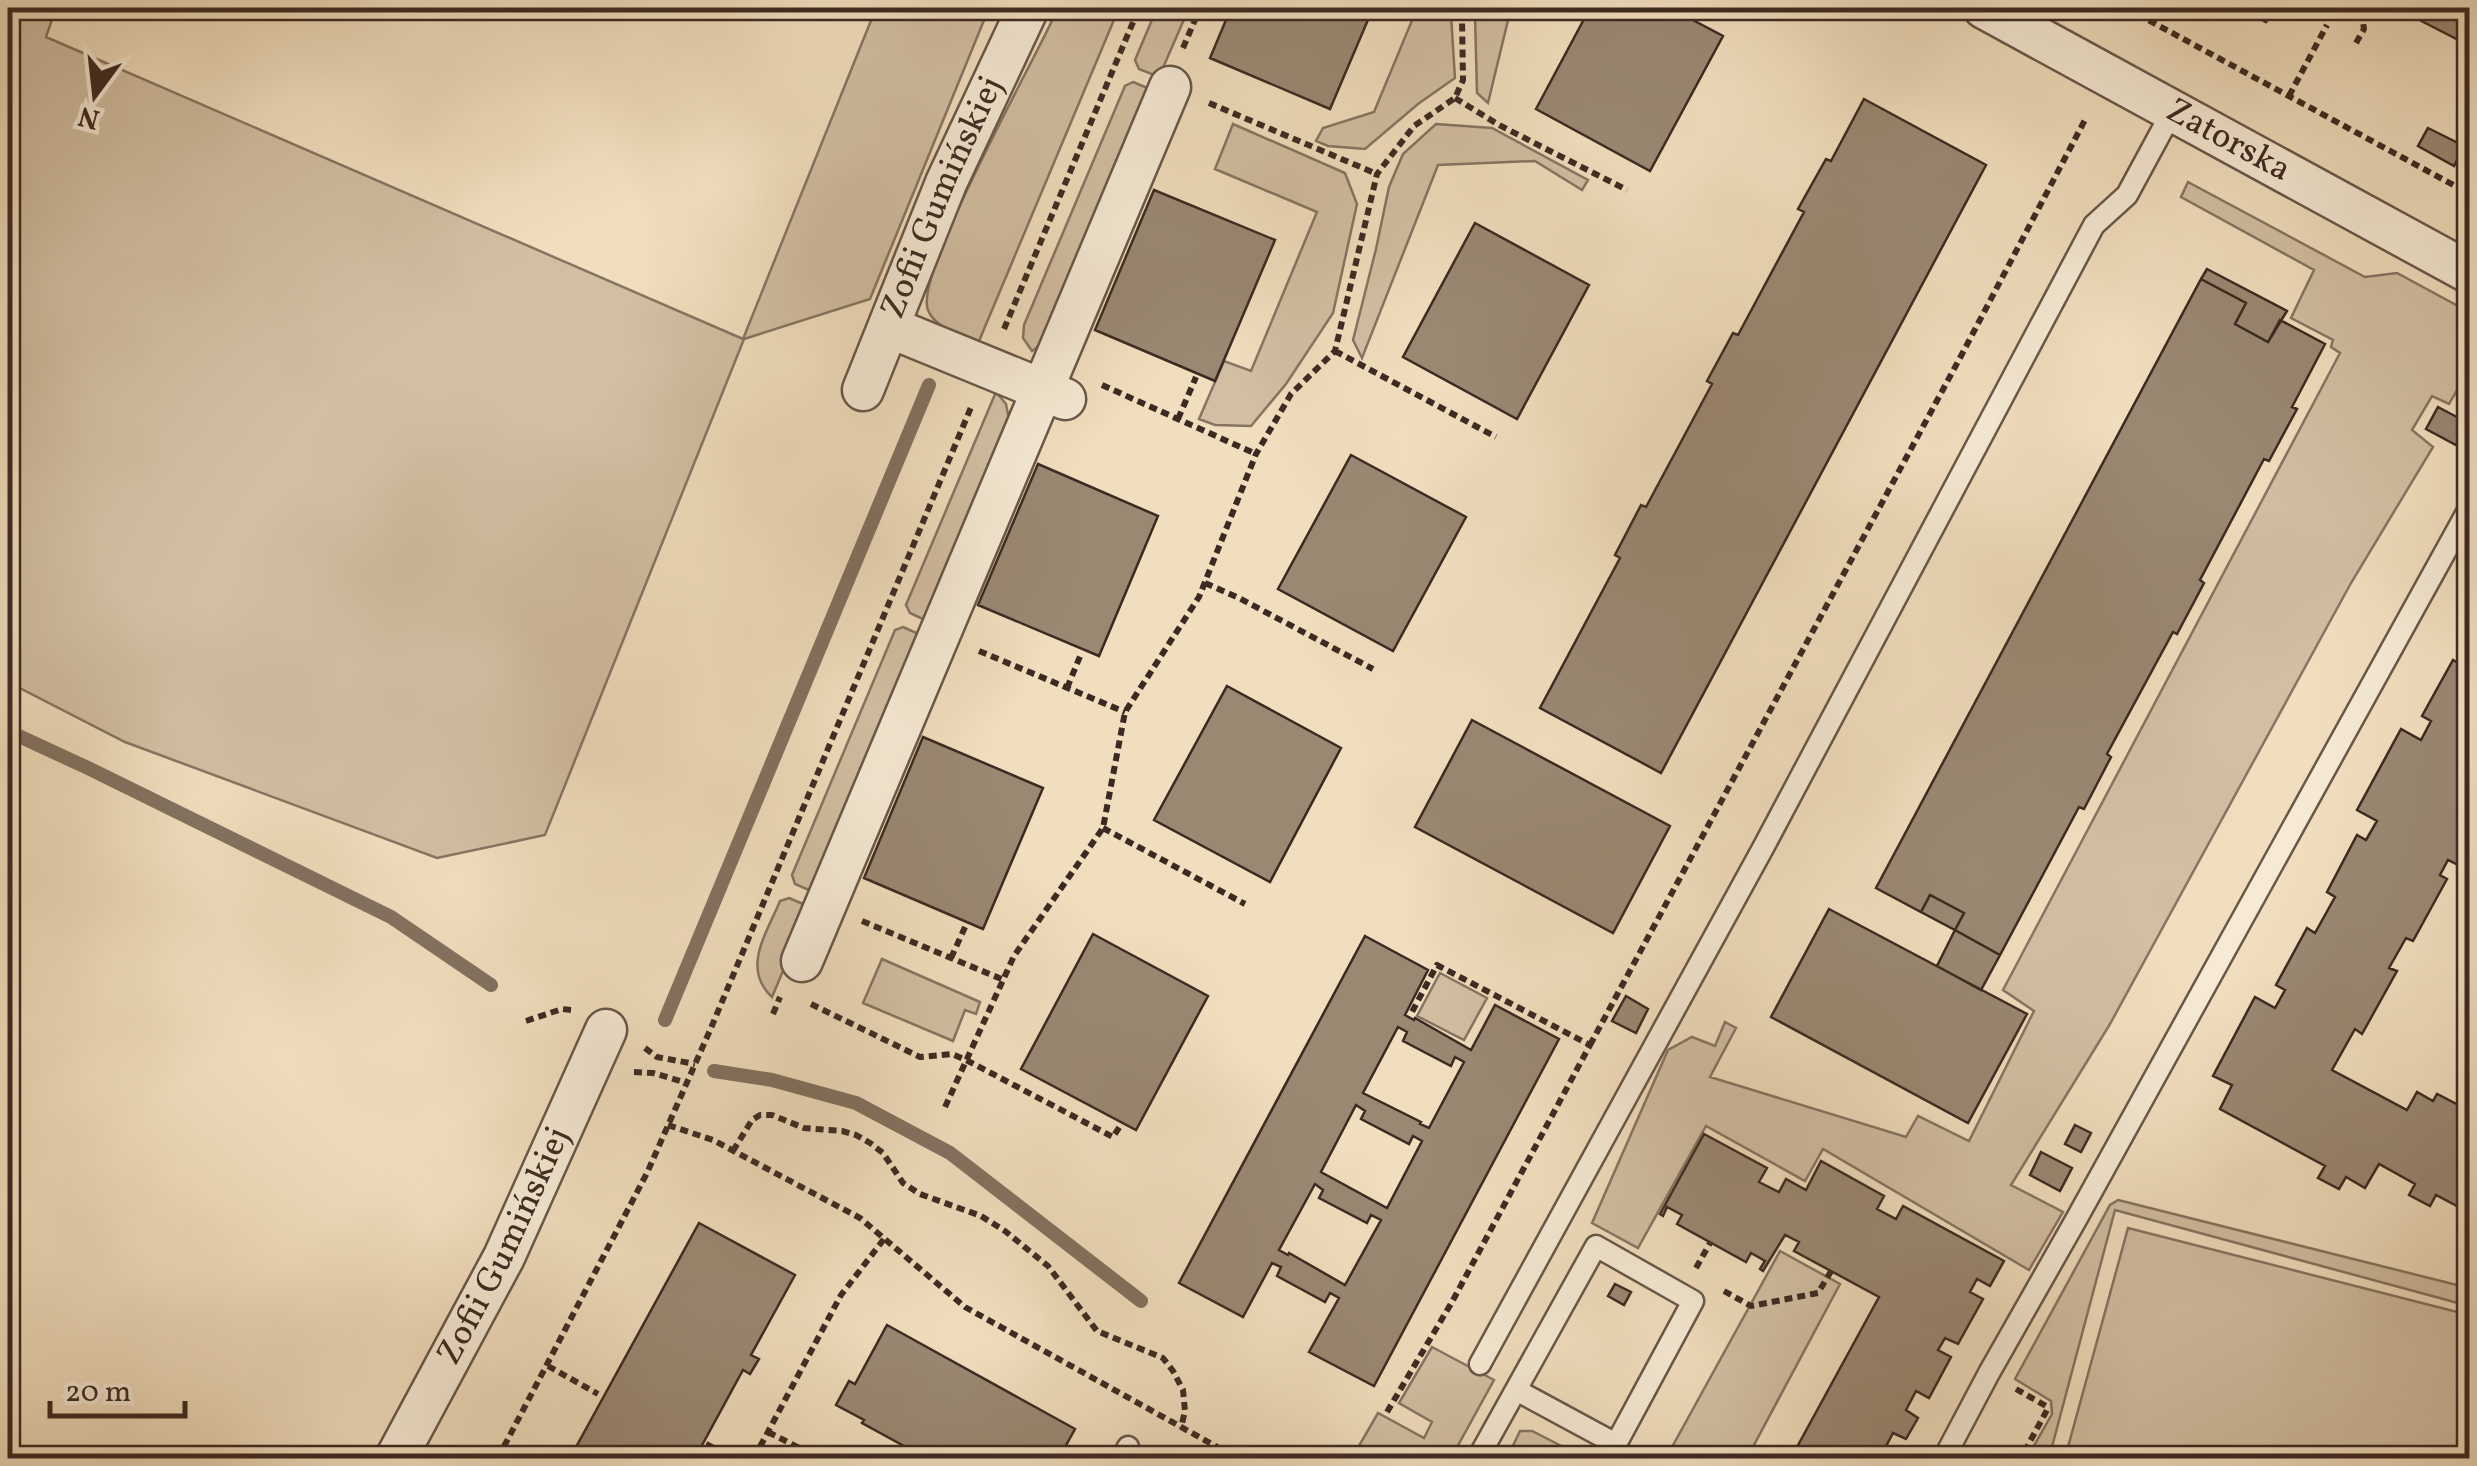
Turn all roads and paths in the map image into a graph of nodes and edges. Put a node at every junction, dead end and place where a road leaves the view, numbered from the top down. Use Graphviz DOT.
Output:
graph roads {
  1 [pos="1028,8"];
  2 [pos="1139,8"];
  3 [pos="1468,8"];
  4 [pos="1984,8"];
  5 [pos="2126,8"];
  6 [pos="2153,8"];
  7 [pos="2361,8"];
  8 [pos="2153,21"];
  9 [pos="2327,26"];
  10 [pos="2356,43"];
  11 [pos="1170,88"];
  12 [pos="2289,96"];
  13 [pos="1455,98"];
  14 [pos="2173,110"];
  15 [pos="1226,111"];
  16 [pos="2086,118"];
  17 [pos="1377,174"];
  18 [pos="1626,190"];
  19 [pos="2470,194"];
  20 [pos="2470,273"];
  21 [pos="889,327"];
  22 [pos="1336,351"];
  23 [pos="988,368"];
  24 [pos="1196,378"];
  25 [pos="863,390"];
  26 [pos="1122,393"];
  27 [pos="1054,395"];
  28 [pos="1178,419"];
  29 [pos="1496,438"];
  30 [pos="1256,454"];
  31 [pos="2470,508"];
  32 [pos="1205,583"];
  33 [pos="974,648"];
  34 [pos="1081,654"];
  35 [pos="1373,669"];
  36 [pos="1066,688"];
  37 [pos="1125,712"];
  38 [pos="1103,828"];
  39 [pos="1245,904"];
  40 [pos="966,925"];
  41 [pos="880,928"];
  42 [pos="952,958"];
  43 [pos="801,980"];
  44 [pos="1004,980"];
  45 [pos="1412,1012"];
  46 [pos="606,1030"];
  47 [pos="1590,1045"];
  48 [pos="968,1061"];
  49 [pos="944,1107"];
  50 [pos="668,1125"];
  51 [pos="1120,1126"];
  52 [pos="733,1151"];
  53 [pos="884,1239"];
  54 [pos="1833,1268"];
  55 [pos="1722,1289"];
  56 [pos="1480,1364"];
  57 [pos="548,1366"];
  58 [pos="1988,1374"];
  59 [pos="1516,1390"];
  60 [pos="598,1394"];
  61 [pos="1387,1412"];
  62 [pos="1181,1428"];
  63 [pos="768,1432"];
  64 [pos="706,1444"];
  65 [pos="903,1448"];
  66 [pos="396,1458"];
  67 [pos="498,1458"];
  68 [pos="733,1458"];
  69 [pos="754,1458"];
  70 [pos="818,1458"];
  71 [pos="897,1458"];
  72 [pos="1237,1458"];
  73 [pos="1478,1458"];
  74 [pos="1944,1458"];
  75 [pos="2021,1458"];
  1 -- 21 [label="street, Zofii Gumińskiej"];
  2 -- 23 [label="path"];
  3 -- 13 [label="path"];
  4 -- 14 [label="street, Zatorska"];
  5 -- 8 [label="path"];
  6 -- 8 [label="path"];
  7 -- 10 [label="path"];
  8 -- 12 [label="path"];
  9 -- 12 [label="path"];
  11 -- 27 [label="street"];
  12 -- 19 [label="path"];
  13 -- 17 [label="path"];
  13 -- 18 [label="path"];
  14 -- 20 [label="street, Zatorska"];
  14 -- 56 [label="lane"];
  15 -- 17 [label="path"];
  16 -- 47 [label="path"];
  17 -- 22 [label="path"];
  21 -- 23 [label="street"];
  21 -- 25 [label="street, Zofii Gumińskiej"];
  22 -- 29 [label="path"];
  22 -- 30 [label="path"];
  23 -- 27 [label="street"];
  23 -- 50 [label="path"];
  24 -- 28 [label="path"];
  26 -- 28 [label="path"];
  27 -- 43 [label="street"];
  28 -- 30 [label="path"];
  30 -- 32 [label="path"];
  31 -- 58 [label="lane"];
  32 -- 35 [label="path"];
  32 -- 37 [label="path"];
  33 -- 36 [label="path"];
  34 -- 36 [label="path"];
  36 -- 37 [label="path"];
  37 -- 38 [label="path"];
  38 -- 39 [label="path"];
  38 -- 44 [label="path"];
  40 -- 42 [label="path"];
  41 -- 42 [label="path"];
  42 -- 44 [label="path"];
  43 -- 48 [label="path"];
  44 -- 48 [label="path"];
  45 -- 47 [label="path"];
  46 -- 66 [label="street, Zofii Gumińskiej"];
  47 -- 61 [label="path"];
  48 -- 49 [label="path"];
  48 -- 51 [label="path"];
  50 -- 52 [label="path"];
  50 -- 57 [label="path"];
  52 -- 53 [label="path"];
  52 -- 62 [label="path"];
  53 -- 62 [label="path"];
  53 -- 63 [label="path"];
  54 -- 55 [label="path"];
  57 -- 60 [label="path"];
  57 -- 67 [label="path"];
  58 -- 74 [label="lane"];
  58 -- 75 [label="path"];
  59 -- 59 [label="lane"];
  59 -- 73 [label="lane"];
  62 -- 72 [label="path"];
  63 -- 69 [label="path"];
  63 -- 70 [label="path"];
  64 -- 68 [label="path"];
  65 -- 71 [label="path"];
}
